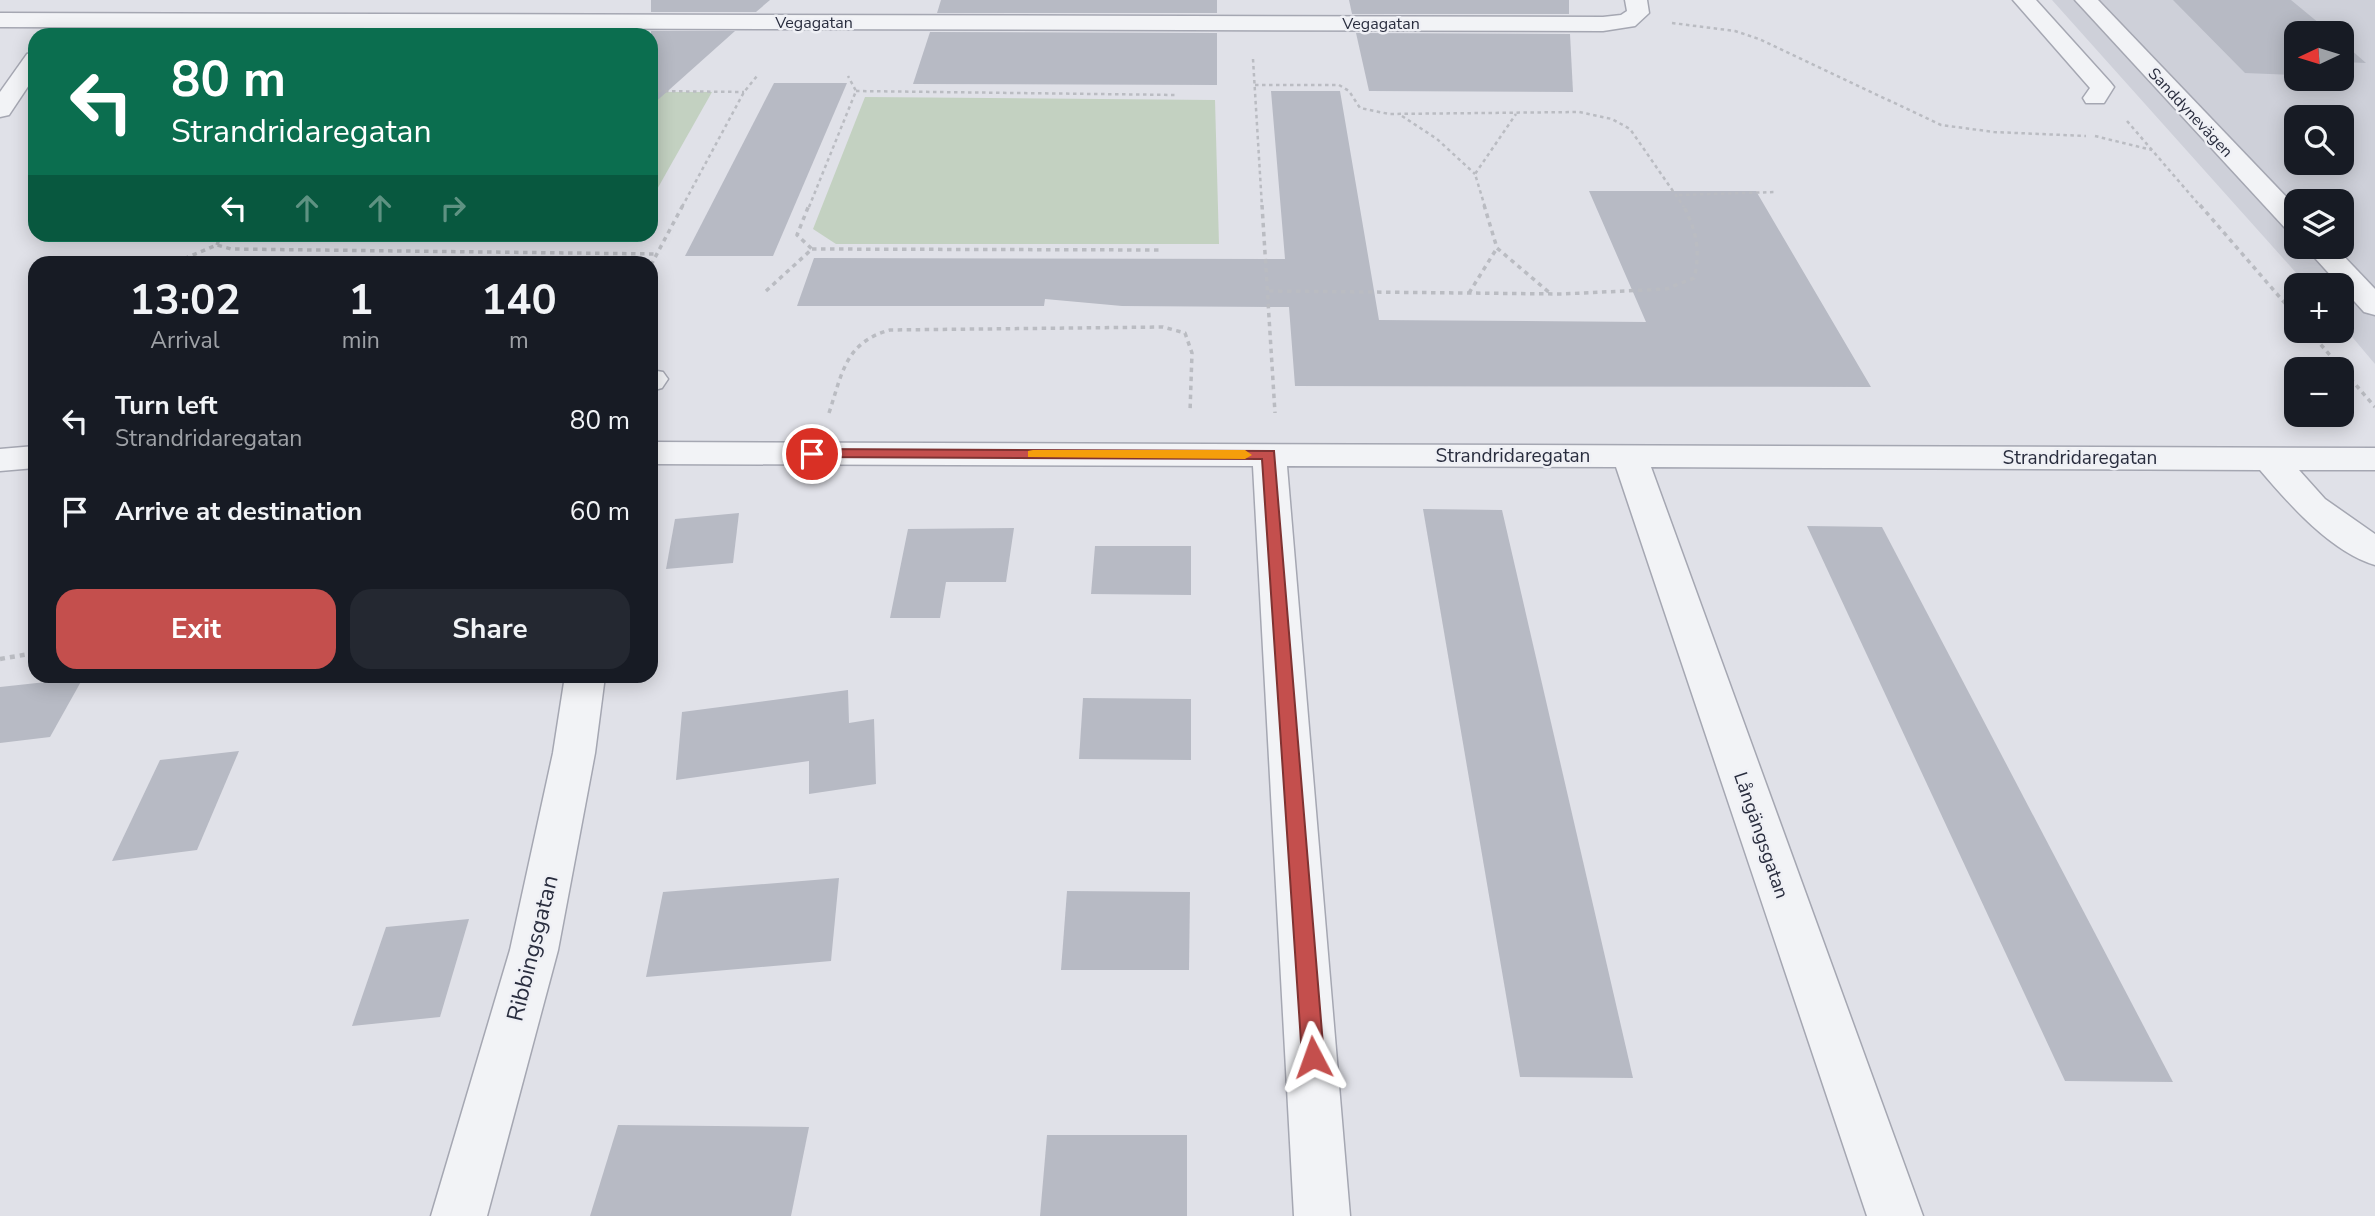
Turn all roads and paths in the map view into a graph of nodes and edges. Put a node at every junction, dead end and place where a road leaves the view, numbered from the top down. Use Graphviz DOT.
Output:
graph roads {
  1 [pos="89,0"];
  2 [pos="2024,0"];
  3 [pos="2086,0"];
  4 [pos="1632,13"];
  5 [pos="0,20"];
  6 [pos="830,23"];
  7 [pos="1250,23"];
  8 [pos="61,28"];
  9 [pos="820,46"];
  10 [pos="28,69"];
  11 [pos="757,76"];
  12 [pos="848,76"];
  13 [pos="1255,85"];
  14 [pos="658,91"];
  15 [pos="856,91"];
  16 [pos="744,92"];
  17 [pos="1177,95"];
  18 [pos="2095,98"];
  19 [pos="0,110"];
  20 [pos="1400,114"];
  21 [pos="1516,114"];
  22 [pos="2152,150"];
  23 [pos="1475,174"];
  24 [pos="1776,192"];
  25 [pos="1679,195"];
  26 [pos="2284,210"];
  27 [pos="217,245"];
  28 [pos="1497,248"];
  29 [pos="812,249"];
  30 [pos="1160,250"];
  31 [pos="656,254"];
  32 [pos="190,256"];
  33 [pos="2330,259"];
  34 [pos="765,291"];
  35 [pos="1269,292"];
  36 [pos="1469,293"];
  37 [pos="1551,294"];
  38 [pos="2284,302"];
  39 [pos="2375,306"];
  40 [pos="2319,343"];
  41 [pos="2375,407"];
  42 [pos="827,418"];
  43 [pos="1189,420"];
  44 [pos="1272,437"];
  45 [pos="658,453"];
  46 [pos="1629,454"];
  47 [pos="2268,457"];
  48 [pos="28,458"];
  49 [pos="2375,459"];
  50 [pos="0,460"];
  51 [pos="2375,552"];
  52 [pos="28,654"];
  53 [pos="0,659"];
  54 [pos="584,683"];
  55 [pos="459,1216"];
  56 [pos="1322,1216"];
  57 [pos="1895,1216"];
  1 -- 8 [label="street"];
  2 -- 18 [label="street"];
  3 -- 26 [label="street, Sanddynevägen"];
  4 -- 7 [label="street, Vegagatan"];
  4 -- 22 [label="path"];
  5 -- 8 [label="street, Vegagatan"];
  6 -- 7 [label="street, Vegagatan"];
  6 -- 8 [label="street, Vegagatan"];
  6 -- 9 [label="street"];
  7 -- 13 [label="path"];
  10 -- 19 [label="street"];
  11 -- 16 [label="path"];
  12 -- 15 [label="path"];
  13 -- 20 [label="path"];
  13 -- 35 [label="path"];
  14 -- 16 [label="path"];
  15 -- 17 [label="path"];
  15 -- 29 [label="path"];
  16 -- 31 [label="path"];
  18 -- 22 [label="path"];
  20 -- 21 [label="path"];
  20 -- 23 [label="path"];
  21 -- 23 [label="path"];
  21 -- 25 [label="path"];
  22 -- 38 [label="path"];
  23 -- 28 [label="path"];
  24 -- 25 [label="path"];
  25 -- 37 [label="path"];
  27 -- 31 [label="path"];
  27 -- 32 [label="path"];
  28 -- 36 [label="path"];
  28 -- 37 [label="path"];
  29 -- 30 [label="path"];
  29 -- 34 [label="path"];
  33 -- 39 [label="street"];
  35 -- 36 [label="path"];
  35 -- 44 [label="path"];
  36 -- 37 [label="path"];
  40 -- 41 [label="path"];
  42 -- 43 [label="path"];
  44 -- 45 [label="street, Strandridaregatan"];
  44 -- 46 [label="street, Strandridaregatan"];
  44 -- 56 [label="street"];
  46 -- 47 [label="street, Strandridaregatan"];
  46 -- 57 [label="street, Långängsgatan"];
  47 -- 49 [label="street, Strandridaregatan"];
  47 -- 51 [label="street"];
  48 -- 50 [label="street"];
  52 -- 53 [label="path"];
  54 -- 55 [label="street, Ribbingsgatan"];
}
